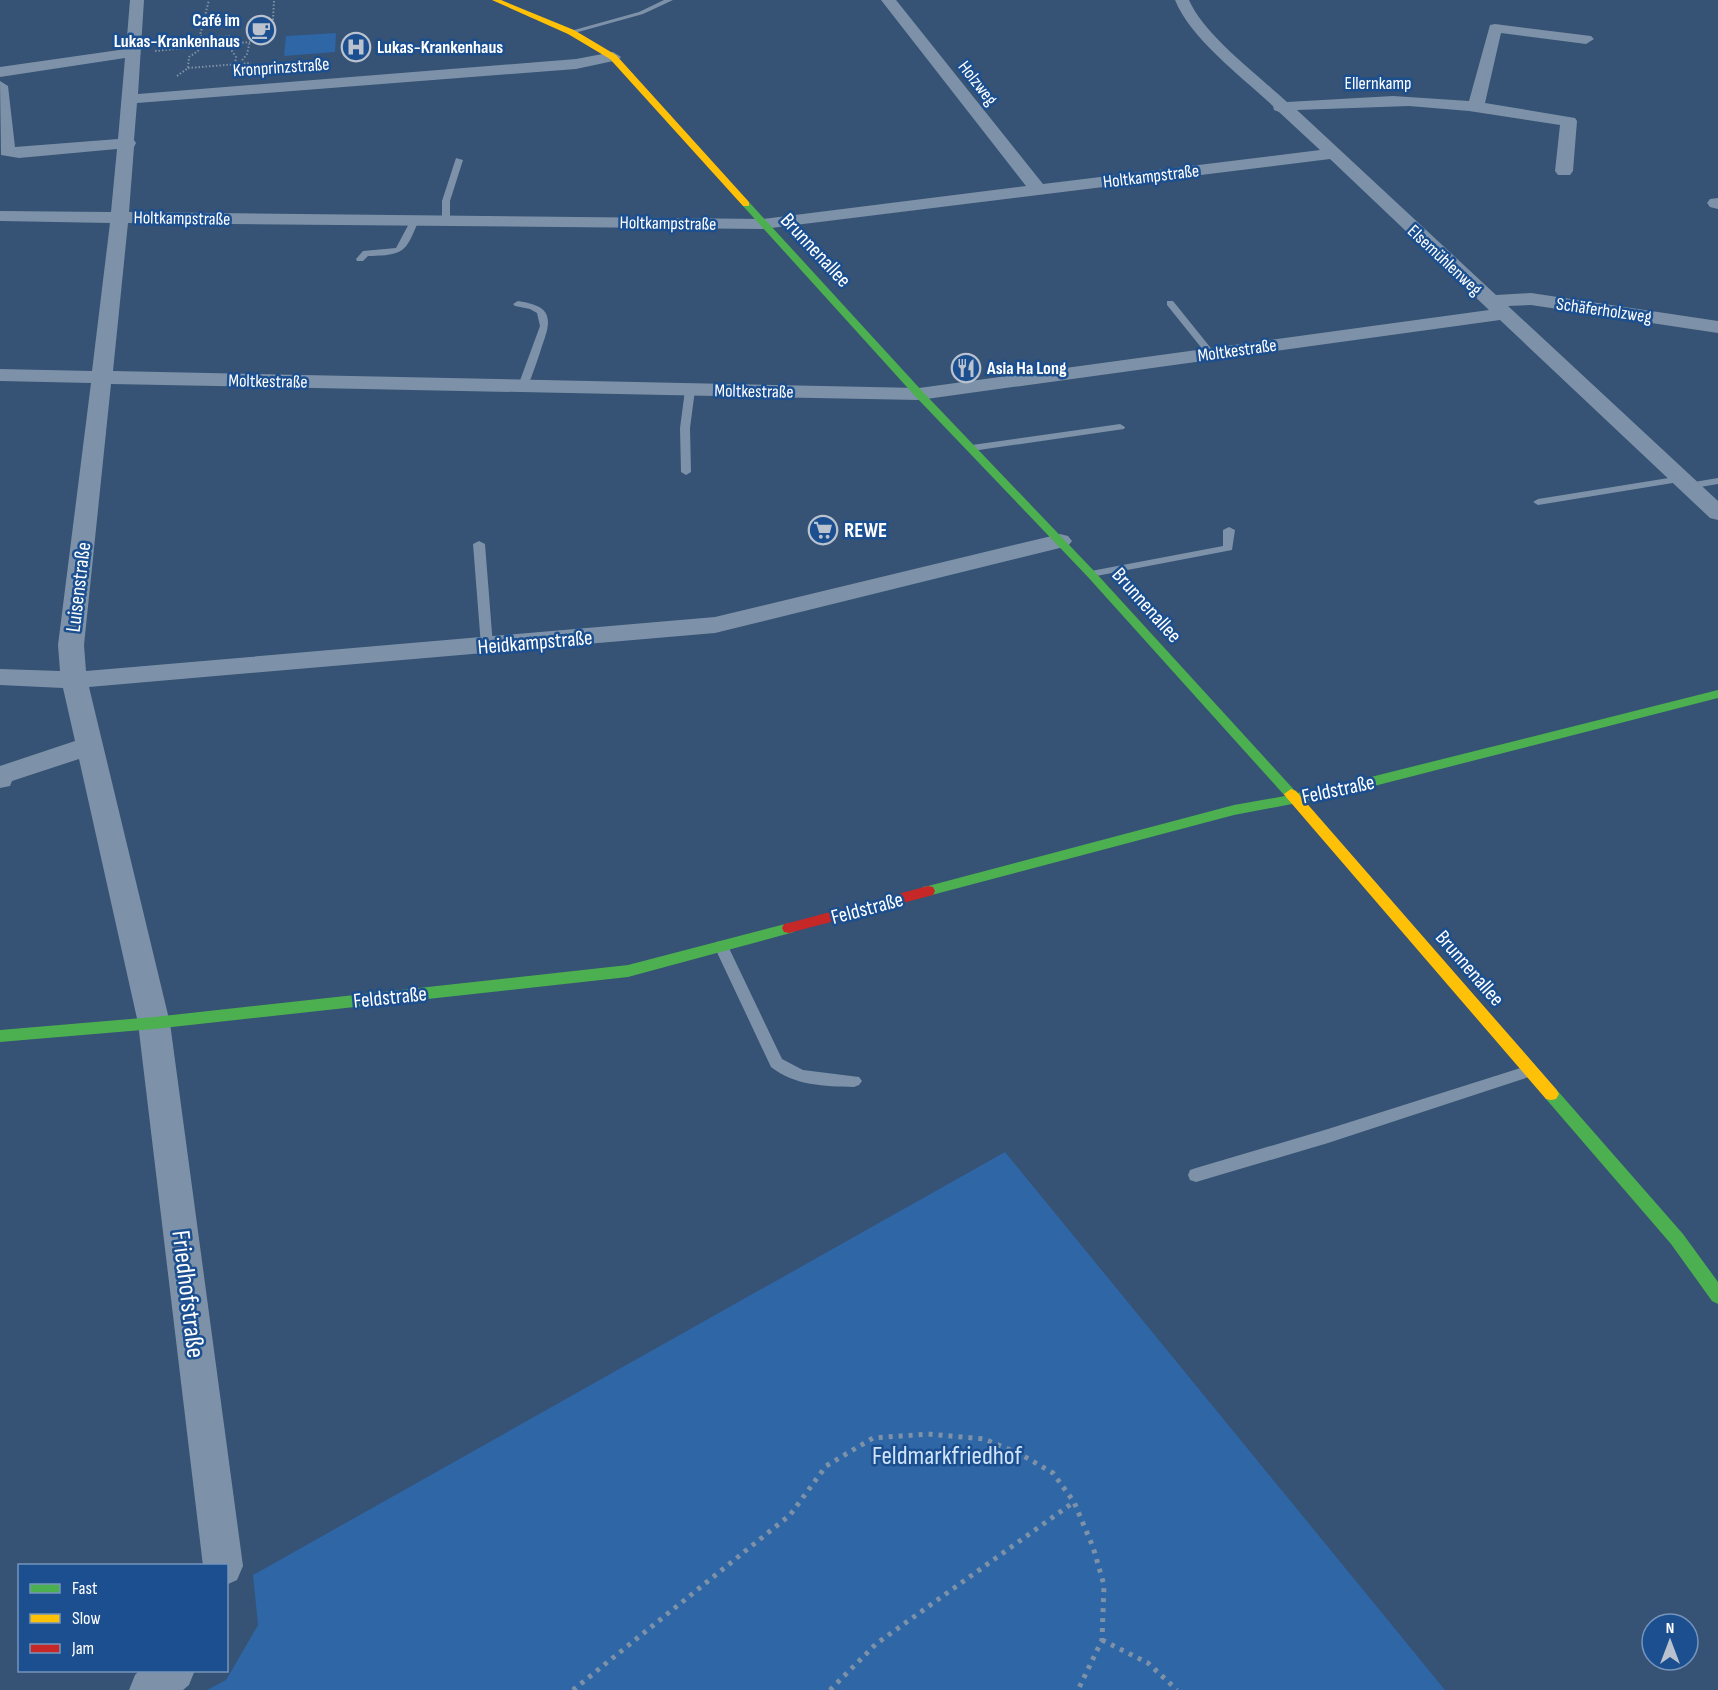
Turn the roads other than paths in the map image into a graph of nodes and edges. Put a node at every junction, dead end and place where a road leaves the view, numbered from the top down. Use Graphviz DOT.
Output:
graph roads {
  1 [pos="137,0"];
  2 [pos="495,0"];
  3 [pos="670,0"];
  4 [pos="888,0"];
  5 [pos="1182,0"];
  6 [pos="571,32"];
  7 [pos="1586,39"];
  8 [pos="134,53"];
  9 [pos="613,57"];
  10 [pos="0,72"];
  11 [pos="0,86"];
  12 [pos="131,99"];
  13 [pos="1281,106"];
  14 [pos="1476,107"];
  15 [pos="128,143"];
  16 [pos="1332,154"];
  17 [pos="459,160"];
  18 [pos="1564,171"];
  19 [pos="1038,190"];
  20 [pos="0,216"];
  21 [pos="120,217"];
  22 [pos="415,220"];
  23 [pos="446,220"];
  24 [pos="763,224"];
  25 [pos="360,259"];
  26 [pos="1170,303"];
  27 [pos="518,304"];
  28 [pos="1496,307"];
  29 [pos="1718,327"];
  30 [pos="1211,354"];
  31 [pos="0,375"];
  32 [pos="103,378"];
  33 [pos="523,386"];
  34 [pos="690,390"];
  35 [pos="919,394"];
  36 [pos="1120,427"];
  37 [pos="972,448"];
  38 [pos="686,472"];
  39 [pos="1718,481"];
  40 [pos="1685,483"];
  41 [pos="1538,502"];
  42 [pos="1718,513"];
  43 [pos="1228,530"];
  44 [pos="1060,541"];
  45 [pos="479,544"];
  46 [pos="1091,574"];
  47 [pos="487,646"];
  48 [pos="0,677"];
  49 [pos="74,680"];
  50 [pos="1718,694"];
  51 [pos="90,746"];
  52 [pos="0,778"];
  53 [pos="1295,798"];
  54 [pos="721,946"];
  55 [pos="154,1023"];
  56 [pos="0,1036"];
  57 [pos="1532,1070"];
  58 [pos="854,1081"];
  59 [pos="1196,1175"];
  60 [pos="1718,1296"];
  61 [pos="223,1564"];
  62 [pos="173,1672"];
  63 [pos="150,1690"];
  1 -- 8 [label="street, Luisenstraße"];
  2 -- 6 [label="street, Brunnenallee"];
  3 -- 6 [label="lane"];
  4 -- 19 [label="street, Holzweg"];
  5 -- 13 [label="street, Elsemühlenweg"];
  6 -- 9 [label="street, Brunnenallee"];
  7 -- 14 [label="street"];
  8 -- 10 [label="street"];
  8 -- 12 [label="street, Luisenstraße"];
  9 -- 12 [label="street, Kronprinzstraße"];
  9 -- 24 [label="street, Brunnenallee"];
  11 -- 15 [label="street"];
  12 -- 15 [label="street, Luisenstraße"];
  13 -- 14 [label="street, Ellernkamp"];
  13 -- 16 [label="street, Elsemühlenweg"];
  14 -- 18 [label="street, Ellernkamp"];
  15 -- 21 [label="street, Luisenstraße"];
  16 -- 19 [label="street, Holtkampstraße"];
  16 -- 28 [label="street, Elsemühlenweg"];
  17 -- 23 [label="lane"];
  19 -- 24 [label="street, Holtkampstraße"];
  20 -- 21 [label="street, Holtkampstraße"];
  21 -- 22 [label="street, Holtkampstraße"];
  21 -- 32 [label="street, Luisenstraße"];
  22 -- 23 [label="street, Holtkampstraße"];
  22 -- 25 [label="lane"];
  23 -- 24 [label="street, Holtkampstraße"];
  24 -- 35 [label="street, Brunnenallee"];
  26 -- 30 [label="lane"];
  27 -- 33 [label="lane"];
  28 -- 29 [label="street, Schäferholzweg"];
  28 -- 30 [label="street, Moltkestraße"];
  28 -- 40 [label="street, Elsemühlenweg"];
  30 -- 35 [label="street, Moltkestraße"];
  31 -- 32 [label="street, Moltkestraße"];
  32 -- 33 [label="street, Moltkestraße"];
  32 -- 49 [label="street, Luisenstraße"];
  33 -- 34 [label="street, Moltkestraße"];
  34 -- 35 [label="street, Moltkestraße"];
  34 -- 38 [label="lane"];
  35 -- 37 [label="street, Brunnenallee"];
  36 -- 37 [label="lane"];
  37 -- 44 [label="street, Brunnenallee"];
  39 -- 40 [label="lane"];
  40 -- 41 [label="lane"];
  40 -- 42 [label="street, Elsemühlenweg"];
  43 -- 46 [label="lane"];
  44 -- 46 [label="street, Brunnenallee"];
  44 -- 47 [label="street, Heidkampstraße"];
  45 -- 47 [label="lane"];
  46 -- 53 [label="street, Brunnenallee"];
  47 -- 49 [label="street, Heidkampstraße"];
  48 -- 49 [label="street, Heidkampstraße"];
  49 -- 51 [label="street, Luisenstraße"];
  50 -- 53 [label="street, Feldstraße"];
  51 -- 52 [label="street"];
  51 -- 55 [label="street, Luisenstraße"];
  53 -- 54 [label="street, Feldstraße"];
  53 -- 57 [label="street, Brunnenallee"];
  54 -- 55 [label="street, Feldstraße"];
  54 -- 58 [label="lane"];
  55 -- 56 [label="street, Feldstraße"];
  55 -- 61 [label="street, Friedhofstraße"];
  57 -- 59 [label="lane"];
  57 -- 60 [label="street, Brunnenallee"];
  62 -- 63 [label="street"];
}
